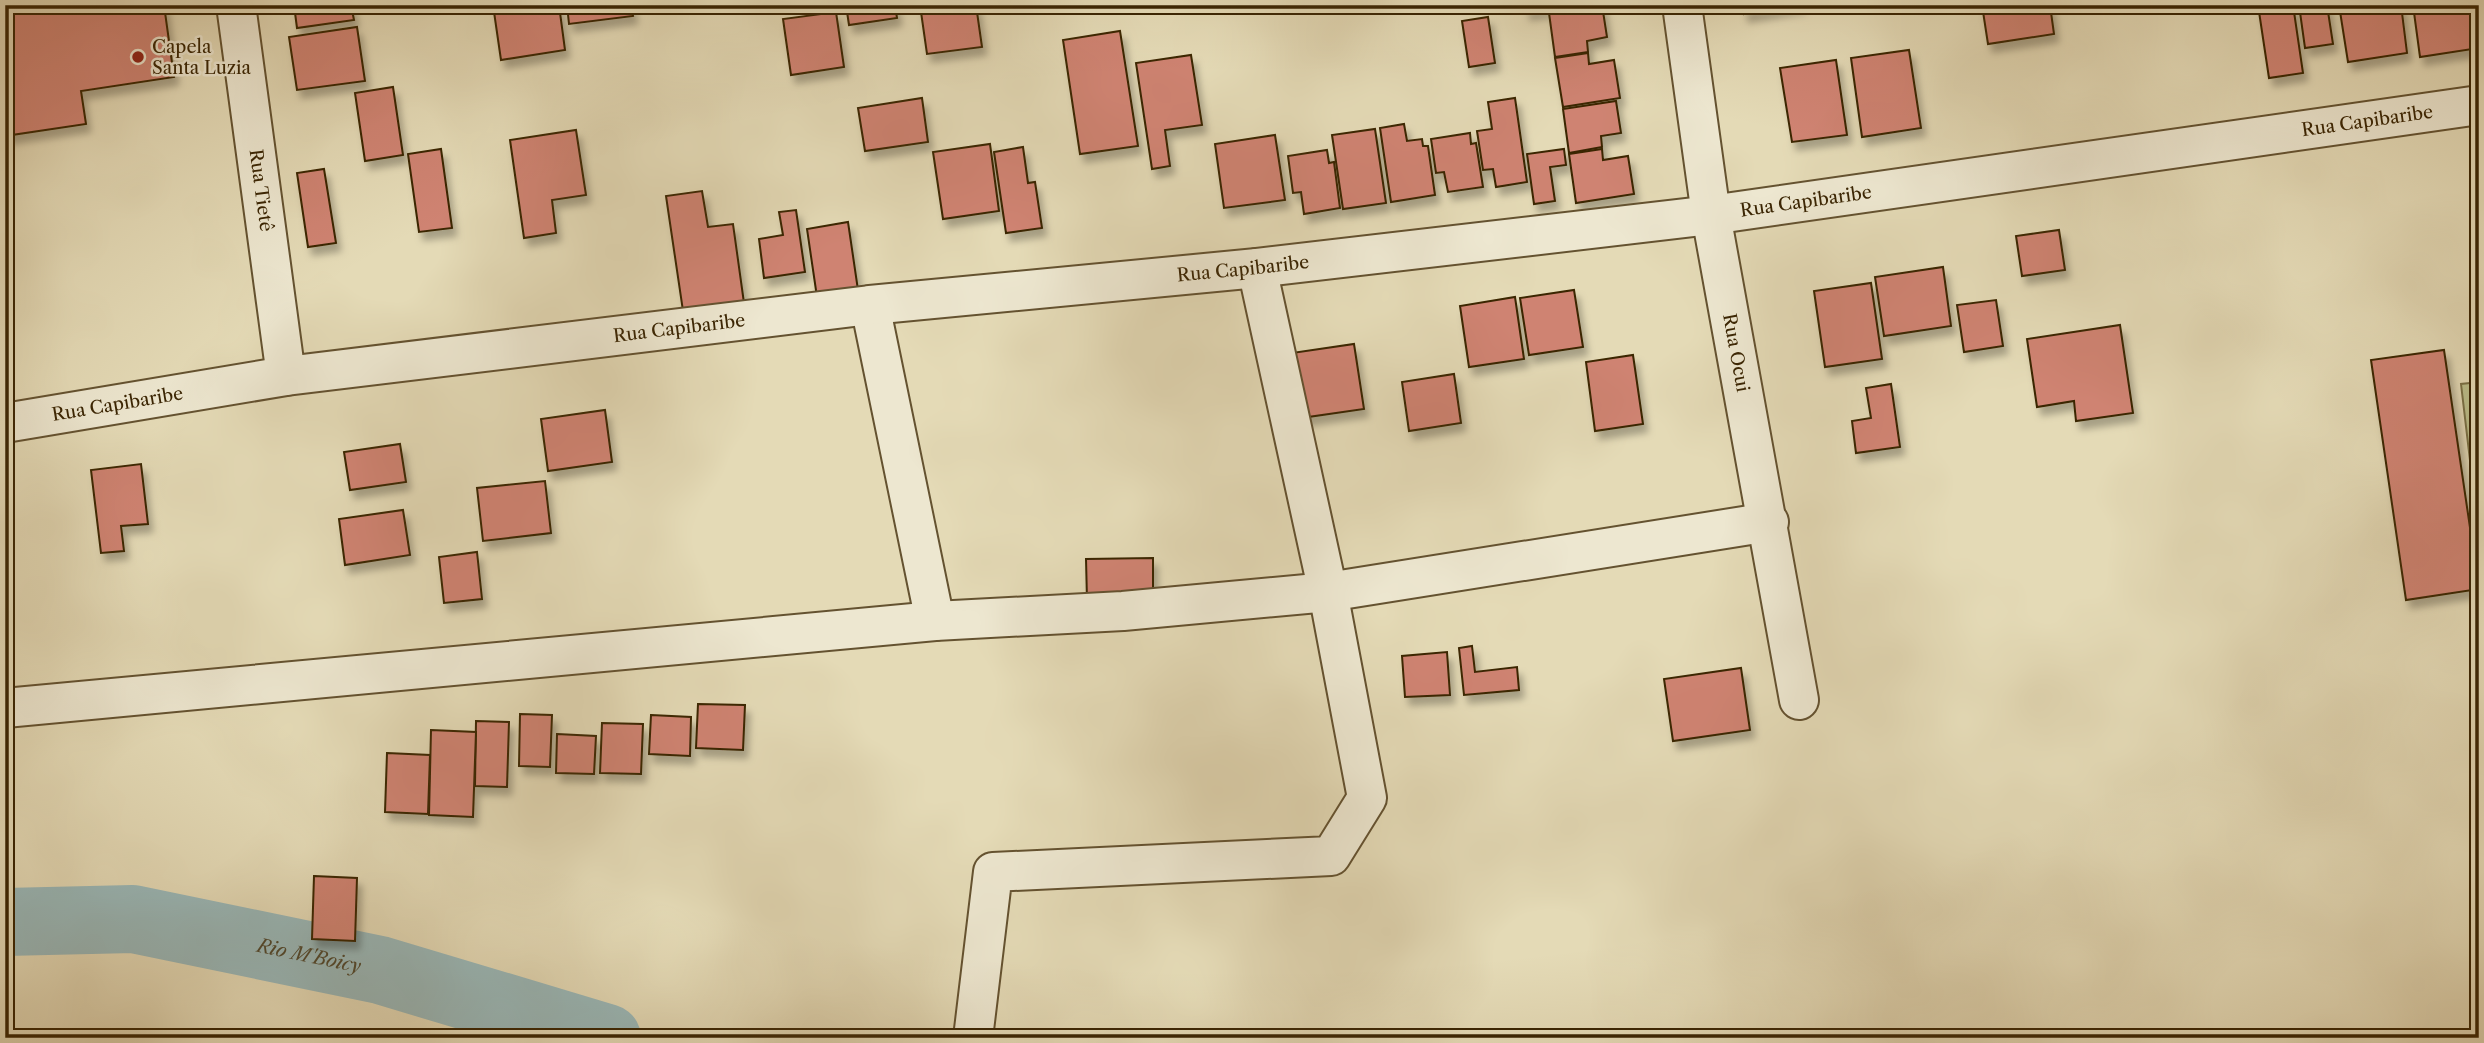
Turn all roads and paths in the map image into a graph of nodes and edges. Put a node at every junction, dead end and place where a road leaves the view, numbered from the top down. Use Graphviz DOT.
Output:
graph roads {
  1 [pos="236,5"];
  2 [pos="1682,5"];
  3 [pos="2479,105"];
  4 [pos="1710,215"];
  5 [pos="1256,268"];
  6 [pos="870,304"];
  7 [pos="286,376"];
  8 [pos="5,423"];
  9 [pos="1769,522"];
  10 [pos="1328,592"];
  11 [pos="935,621"];
  12 [pos="1800,699"];
  13 [pos="5,708"];
  14 [pos="973,1038"];
  1 -- 7 [label="street, Rua Tietê"];
  2 -- 4 [label="street, Rua Ocui"];
  3 -- 4 [label="street, Rua Capibaribe"];
  4 -- 5 [label="street, Rua Capibaribe"];
  4 -- 9 [label="street, Rua Ocui"];
  5 -- 6 [label="street, Rua Capibaribe"];
  5 -- 10 [label="street"];
  6 -- 7 [label="street, Rua Capibaribe"];
  6 -- 11 [label="street"];
  7 -- 8 [label="street, Rua Capibaribe"];
  9 -- 10 [label="street"];
  9 -- 12 [label="street, Rua Ocui"];
  10 -- 11 [label="street"];
  10 -- 14 [label="street"];
  11 -- 13 [label="street"];
}
